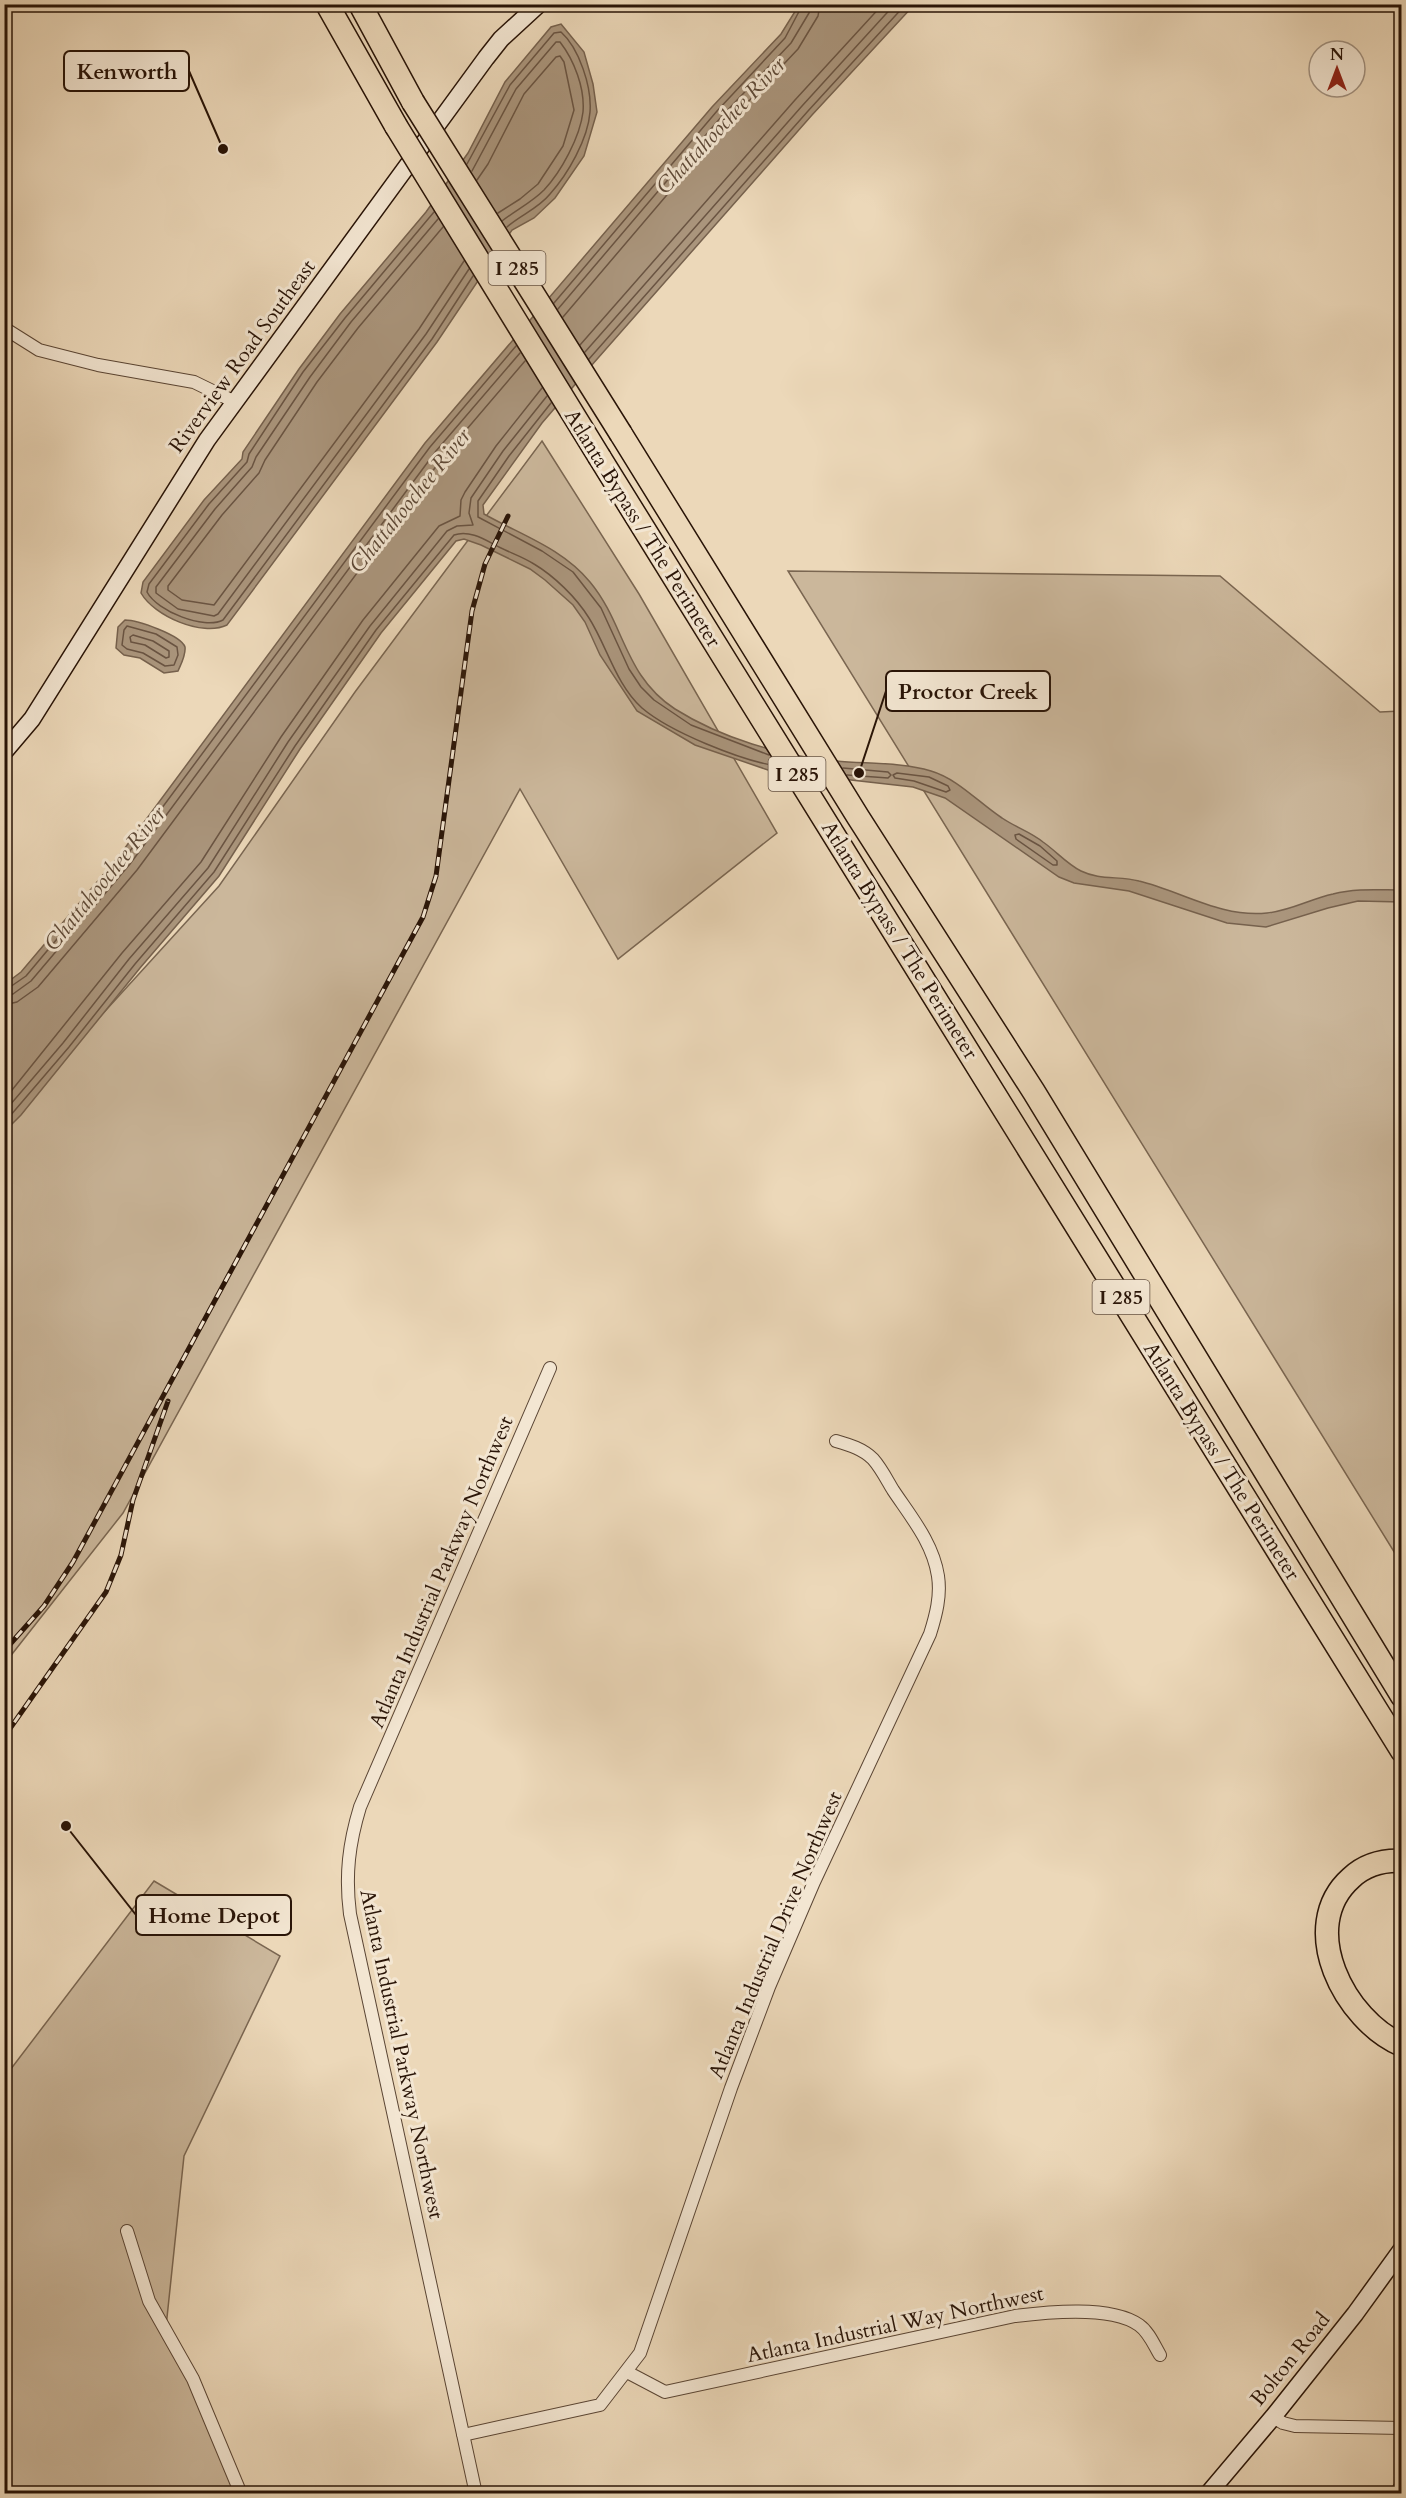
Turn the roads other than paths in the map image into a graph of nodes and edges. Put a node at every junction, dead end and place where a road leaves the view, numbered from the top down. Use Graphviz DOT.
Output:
graph roads {
  1 [pos="327,4"];
  2 [pos="360,4"];
  3 [pos="539,4"];
  4 [pos="4,328"];
  5 [pos="235,402"];
  6 [pos="4,752"];
  7 [pos="550,1368"];
  8 [pos="836,1441"];
  9 [pos="1401,1696"];
  10 [pos="1401,1751"];
  11 [pos="1401,1861"];
  12 [pos="1401,2045"];
  13 [pos="127,2231"];
  14 [pos="1401,2249"];
  15 [pos="1160,2355"];
  16 [pos="627,2372"];
  17 [pos="1273,2417"];
  18 [pos="1401,2428"];
  19 [pos="463,2435"];
  20 [pos="1401,2483"];
  21 [pos="241,2493"];
  22 [pos="476,2493"];
  23 [pos="1208,2493"];
  24 [pos="1396,2493"];
  1 -- 10 [label="highway, Atlanta Bypass / The Perimeter / I 285, bridge"];
  2 -- 9 [label="highway, Atlanta Bypass / The Perimeter / I 285, bridge"];
  3 -- 5 [label="street, Riverview Road Southeast"];
  4 -- 5 [label="street"];
  5 -- 6 [label="street, Riverview Road Southeast"];
  7 -- 19 [label="street, Atlanta Industrial Parkway Northwest"];
  8 -- 16 [label="street, Atlanta Industrial Drive Northwest"];
  11 -- 12 [label="highway"];
  13 -- 21 [label="street"];
  14 -- 17 [label="street, Bolton Road"];
  15 -- 16 [label="street, Atlanta Industrial Way Northwest"];
  16 -- 19 [label="street, Atlanta Industrial Drive Northwest"];
  17 -- 18 [label="street"];
  17 -- 23 [label="street, Bolton Road"];
  19 -- 22 [label="street, Atlanta Industrial Parkway Northwest"];
  20 -- 24 [label="street"];
}
